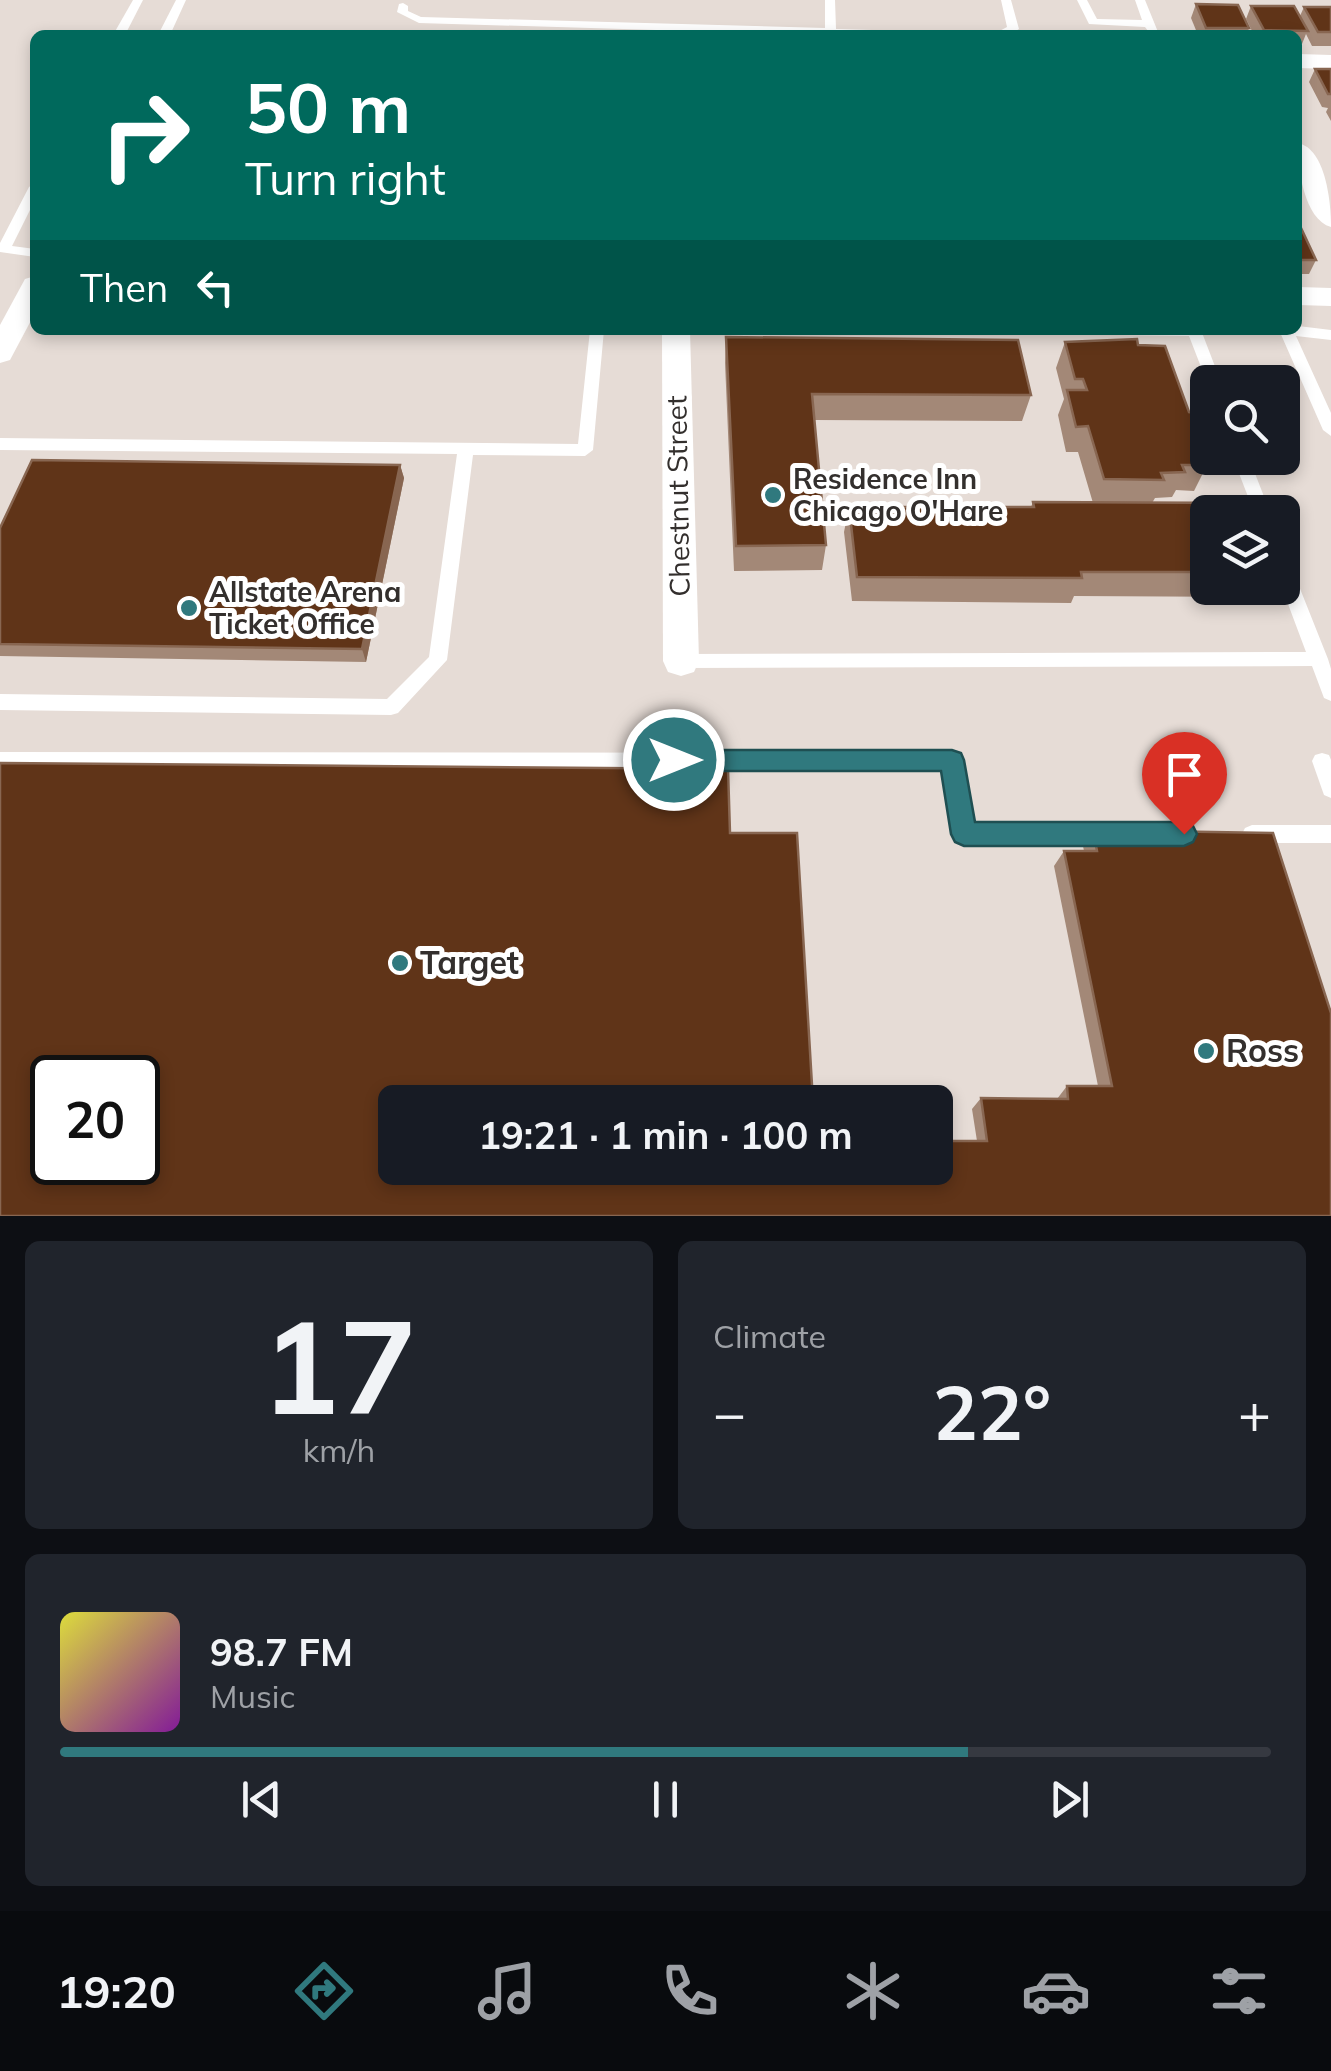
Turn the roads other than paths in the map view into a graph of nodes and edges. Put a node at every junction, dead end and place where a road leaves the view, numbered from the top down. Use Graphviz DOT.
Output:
graph roads {
  1 [pos="138,0"];
  2 [pos="181,0"];
  3 [pos="830,0"];
  4 [pos="1006,0"];
  5 [pos="1082,0"];
  6 [pos="1140,0"];
  7 [pos="403,6"];
  8 [pos="122,30"];
  9 [pos="166,30"];
  10 [pos="794,30"];
  11 [pos="832,30"];
  12 [pos="1010,30"];
  13 [pos="1151,30"];
  14 [pos="1302,62"];
  15 [pos="1331,62"];
  16 [pos="1302,158"];
  17 [pos="30,195"];
  18 [pos="1331,219"];
  19 [pos="2,248"];
  20 [pos="30,252"];
  21 [pos="30,295"];
  22 [pos="1302,296"];
  23 [pos="1331,298"];
  24 [pos="1302,332"];
  25 [pos="596,335"];
  26 [pos="676,335"];
  27 [pos="1195,335"];
  28 [pos="1289,335"];
  29 [pos="1331,335"];
  30 [pos="0,353"];
  31 [pos="1207,365"];
  32 [pos="1331,430"];
  33 [pos="0,444"];
  34 [pos="466,449"];
  35 [pos="1297,605"];
  36 [pos="1318,660"];
  37 [pos="680,662"];
  38 [pos="1331,693"];
  39 [pos="0,702"];
  40 [pos="0,760"];
  41 [pos="1322,761"];
  42 [pos="1331,788"];
  43 [pos="1138,834"];
  44 [pos="1234,834"];
  45 [pos="1331,834"];
  1 -- 8 [label="lane"];
  2 -- 9 [label="lane"];
  3 -- 11 [label="lane"];
  4 -- 12 [label="lane"];
  5 -- 13 [label="lane"];
  6 -- 13 [label="lane"];
  7 -- 10 [label="lane"];
  14 -- 15 [label="street"];
  16 -- 18 [label="street"];
  17 -- 19 [label="lane"];
  19 -- 20 [label="lane"];
  21 -- 30 [label="street"];
  22 -- 23 [label="street"];
  24 -- 29 [label="lane"];
  25 -- 34 [label="lane"];
  26 -- 37 [label="street, Chestnut Street"];
  27 -- 31 [label="lane"];
  28 -- 32 [label="lane"];
  33 -- 34 [label="lane"];
  34 -- 39 [label="lane"];
  35 -- 36 [label="lane"];
  36 -- 37 [label="lane"];
  36 -- 38 [label="lane"];
  40 -- 43 [label="lane"];
  41 -- 42 [label="lane"];
  44 -- 45 [label="lane"];
}
